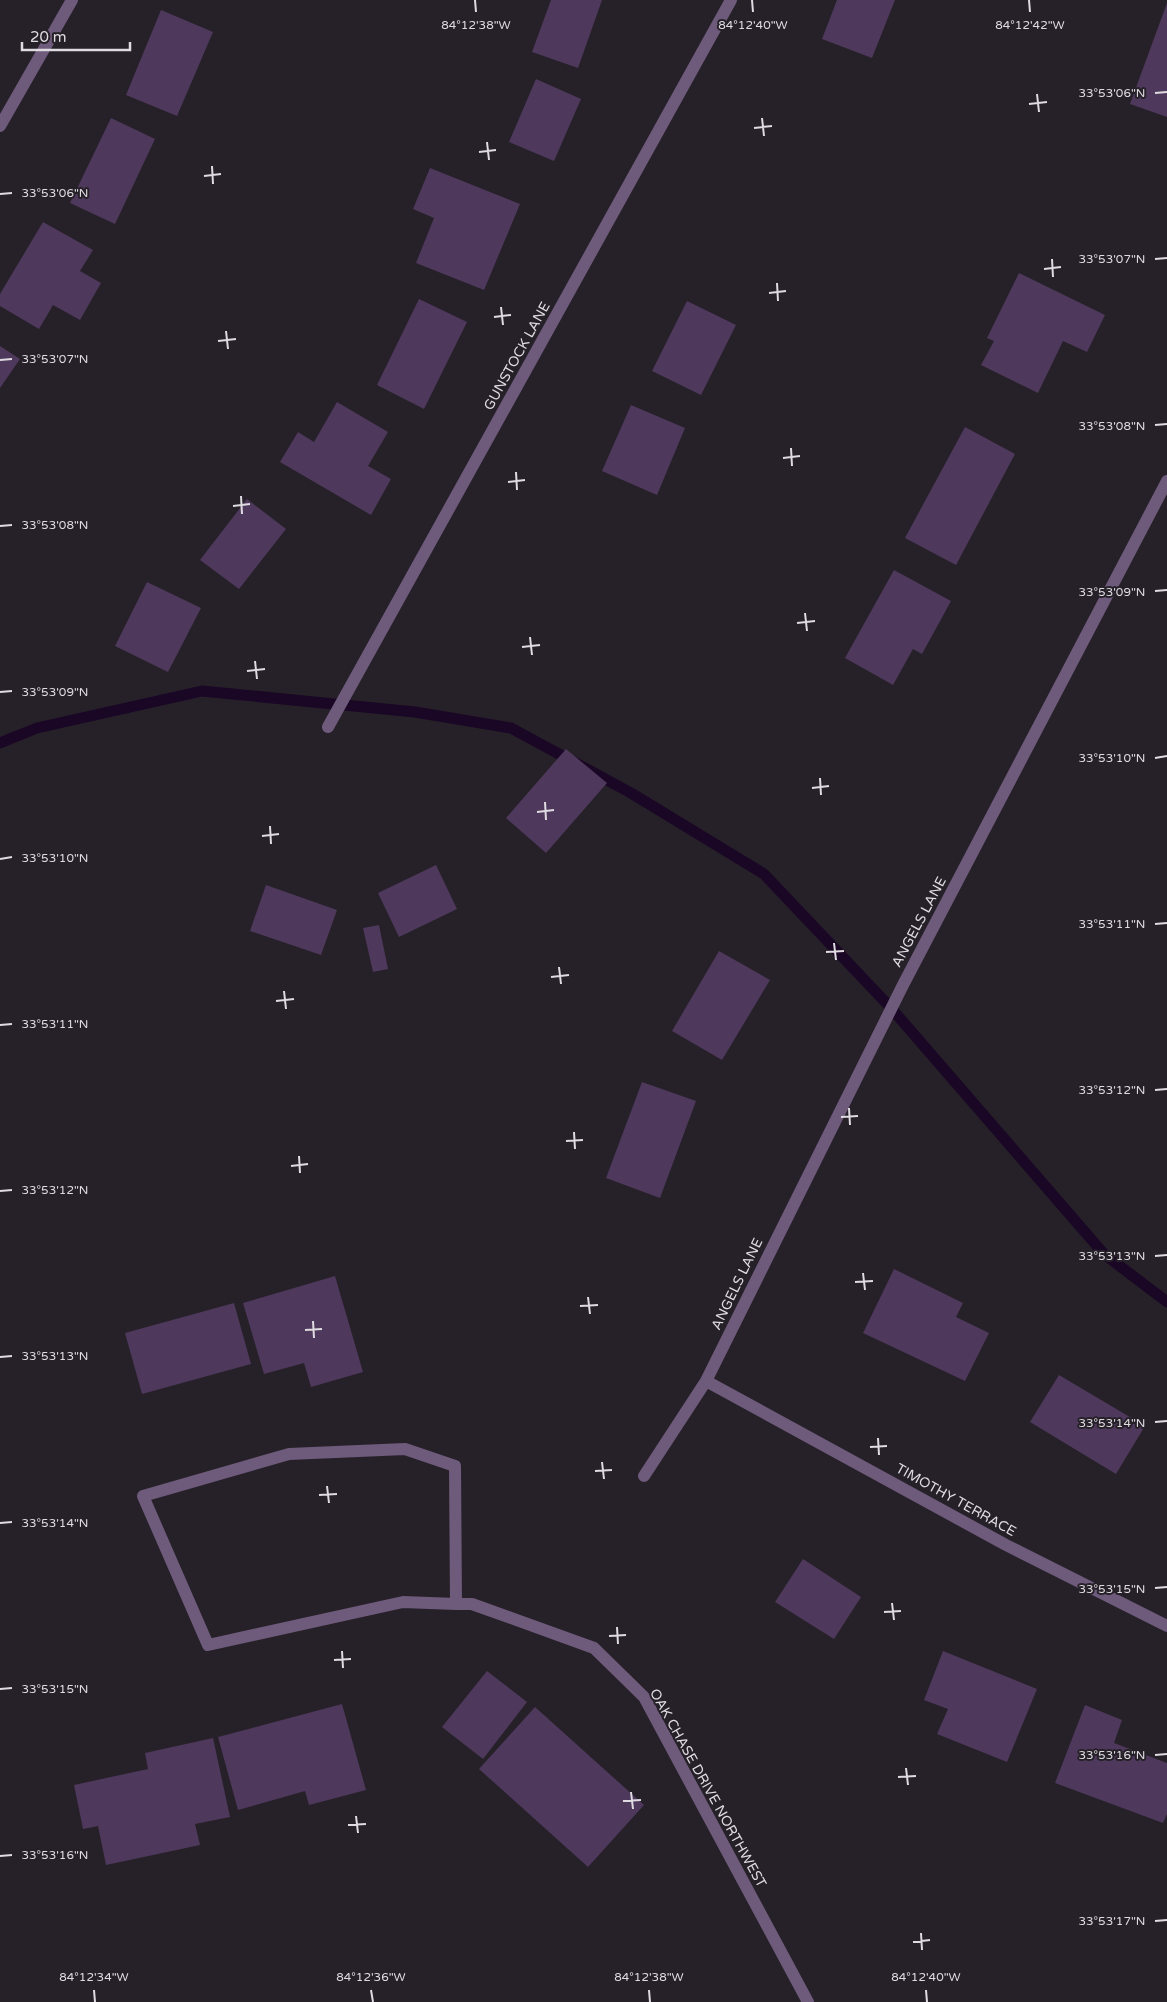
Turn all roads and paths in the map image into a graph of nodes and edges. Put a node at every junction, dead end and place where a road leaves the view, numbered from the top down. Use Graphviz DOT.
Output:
graph roads {
  1 [pos="72,0"];
  2 [pos="731,0"];
  3 [pos="0,126"];
  4 [pos="1167,481"];
  5 [pos="1163,499"];
  6 [pos="328,727"];
  7 [pos="706,1381"];
  8 [pos="644,1476"];
  9 [pos="456,1604"];
  10 [pos="1167,1626"];
  11 [pos="808,2002"];
  1 -- 3 [label="street"];
  2 -- 6 [label="street, GUNSTOCK LANE"];
  4 -- 5 [label="street, ANGELS LANE"];
  5 -- 7 [label="street, ANGELS LANE"];
  7 -- 8 [label="street, ANGELS LANE"];
  7 -- 10 [label="street, TIMOTHY TERRACE"];
  9 -- 9 [label="street, OAK CHASE DRIVE NORTHWEST"];
  9 -- 11 [label="street, OAK CHASE DRIVE NORTHWEST"];
}
